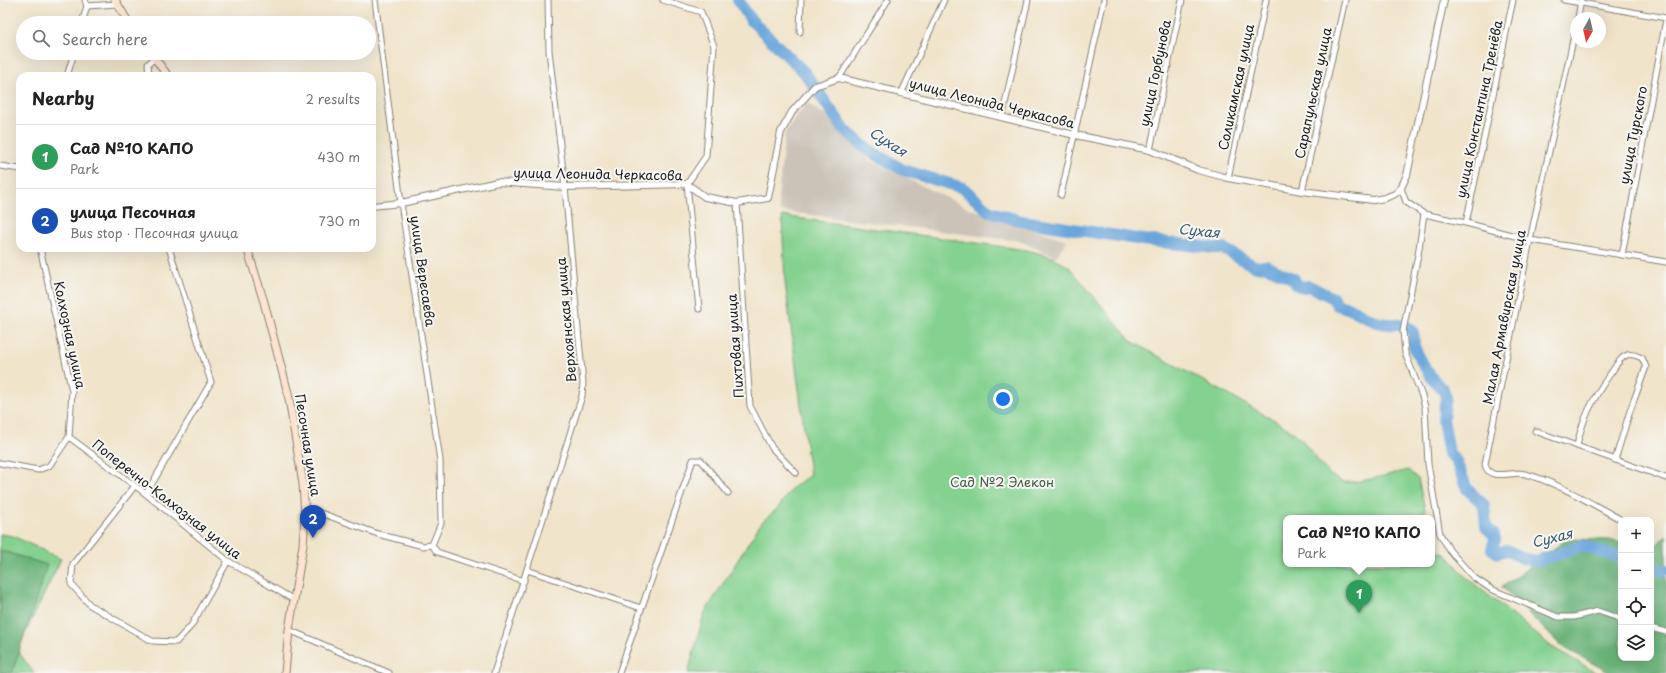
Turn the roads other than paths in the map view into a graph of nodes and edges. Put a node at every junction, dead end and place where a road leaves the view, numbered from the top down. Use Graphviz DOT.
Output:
graph roads {
  1 [pos="85,0"];
  2 [pos="375,0"];
  3 [pos="548,0"];
  4 [pos="664,0"];
  5 [pos="801,0"];
  6 [pos="888,0"];
  7 [pos="944,0"];
  8 [pos="1028,0"];
  9 [pos="1104,0"];
  10 [pos="1182,0"];
  11 [pos="1266,0"];
  12 [pos="1345,0"];
  13 [pos="1444,0"];
  14 [pos="1513,0"];
  15 [pos="1564,0"];
  16 [pos="116,2"];
  17 [pos="1581,2"];
  18 [pos="87,6"];
  19 [pos="1579,12"];
  20 [pos="84,16"];
  21 [pos="125,16"];
  22 [pos="1666,19"];
  23 [pos="800,32"];
  24 [pos="1571,48"];
  25 [pos="72,60"];
  26 [pos="150,60"];
  27 [pos="156,60"];
  28 [pos="68,72"];
  29 [pos="148,72"];
  30 [pos="165,72"];
  31 [pos="839,78"];
  32 [pos="902,92"];
  33 [pos="1002,117"];
  34 [pos="1075,135"];
  35 [pos="1150,150"];
  36 [pos="0,166"];
  37 [pos="16,168"];
  38 [pos="1228,178"];
  39 [pos="687,184"];
  40 [pos="565,187"];
  41 [pos="1401,188"];
  42 [pos="1302,191"];
  43 [pos="1061,196"];
  44 [pos="401,203"];
  45 [pos="737,203"];
  46 [pos="376,206"];
  47 [pos="1424,214"];
  48 [pos="1466,223"];
  49 [pos="1530,240"];
  50 [pos="41,252"];
  51 [pos="170,252"];
  52 [pos="248,252"];
  53 [pos="1622,254"];
  54 [pos="1666,262"];
  55 [pos="699,309"];
  56 [pos="1535,430"];
  57 [pos="70,437"];
  58 [pos="1577,446"];
  59 [pos="1615,460"];
  60 [pos="0,463"];
  61 [pos="796,473"];
  62 [pos="1666,478"];
  63 [pos="134,487"];
  64 [pos="146,494"];
  65 [pos="728,494"];
  66 [pos="305,515"];
  67 [pos="1618,518"];
  68 [pos="432,544"];
  69 [pos="228,561"];
  70 [pos="527,570"];
  71 [pos="524,581"];
  72 [pos="294,600"];
  73 [pos="641,608"];
  74 [pos="1618,618"];
  75 [pos="1654,629"];
  76 [pos="289,630"];
  77 [pos="1666,632"];
  78 [pos="285,673"];
  79 [pos="389,673"];
  80 [pos="494,673"];
  81 [pos="619,673"];
  1 -- 18 [label="street"];
  2 -- 44 [label="street, улица Вересаева"];
  3 -- 40 [label="street, Верхоянская улица"];
  4 -- 39 [label="street"];
  5 -- 23 [label="street"];
  6 -- 31 [label="street"];
  7 -- 32 [label="street"];
  8 -- 33 [label="street"];
  9 -- 34 [label="street"];
  10 -- 35 [label="street, улица Горбунова"];
  11 -- 38 [label="street, Соликамская улица"];
  12 -- 42 [label="street, Сарапульская улица"];
  13 -- 41 [label="street"];
  14 -- 48 [label="street, улица Константина Тренёва"];
  15 -- 17 [label="street"];
  16 -- 18 [label="street"];
  16 -- 21 [label="main road"];
  17 -- 19 [label="street"];
  17 -- 22 [label="street"];
  18 -- 20 [label="street"];
  22 -- 53 [label="street, улица Турского"];
  24 -- 49 [label="street, Малая Армавирская улица"];
  25 -- 28 [label="street"];
  26 -- 29 [label="street"];
  27 -- 30 [label="main road"];
  31 -- 32 [label="street, улица Леонида Черкасова"];
  31 -- 45 [label="street, улица Леонида Черкасова"];
  32 -- 33 [label="street, улица Леонида Черкасова"];
  33 -- 34 [label="street, улица Леонида Черкасова"];
  34 -- 35 [label="street, улица Леонида Черкасова"];
  34 -- 43 [label="street"];
  35 -- 38 [label="street, улица Леонида Черкасова"];
  36 -- 37 [label="street"];
  38 -- 42 [label="street, улица Леонида Черкасова"];
  39 -- 40 [label="street, улица Леонида Черкасова"];
  39 -- 45 [label="street, улица Леонида Черкасова"];
  39 -- 55 [label="street"];
  40 -- 44 [label="street, улица Леонида Черкасова"];
  40 -- 70 [label="street, Верхоянская улица"];
  41 -- 42 [label="street, улица Леонида Черкасова"];
  41 -- 47 [label="street"];
  44 -- 46 [label="street, улица Леонида Черкасова"];
  44 -- 68 [label="street, улица Вересаева"];
  45 -- 61 [label="street, Пихтовая улица"];
  47 -- 48 [label="street"];
  47 -- 74 [label="street"];
  48 -- 49 [label="street"];
  49 -- 53 [label="street"];
  49 -- 67 [label="street, Малая Армавирская улица"];
  50 -- 57 [label="street, Колхозная улица"];
  51 -- 64 [label="street"];
  52 -- 66 [label="main road, Песочная улица"];
  53 -- 54 [label="street"];
  56 -- 58 [label="street"];
  57 -- 60 [label="street"];
  57 -- 63 [label="street, Поперечно-Колхозная улица"];
  58 -- 59 [label="street"];
  58 -- 59 [label="street"];
  59 -- 62 [label="street"];
  63 -- 64 [label="street, Поперечно-Колхозная улица"];
  63 -- 69 [label="street"];
  64 -- 69 [label="street, Поперечно-Колхозная улица"];
  65 -- 73 [label="street"];
  66 -- 68 [label="street"];
  66 -- 72 [label="main road, Песочная улица"];
  68 -- 71 [label="street"];
  69 -- 72 [label="street, Поперечно-Колхозная улица"];
  70 -- 71 [label="street, Верхоянская улица"];
  70 -- 73 [label="street"];
  71 -- 80 [label="street, Верхоянская улица"];
  72 -- 76 [label="main road, Песочная улица"];
  73 -- 81 [label="street"];
  75 -- 77 [label="street"];
  76 -- 78 [label="main road, Песочная улица"];
  76 -- 79 [label="street"];
}
